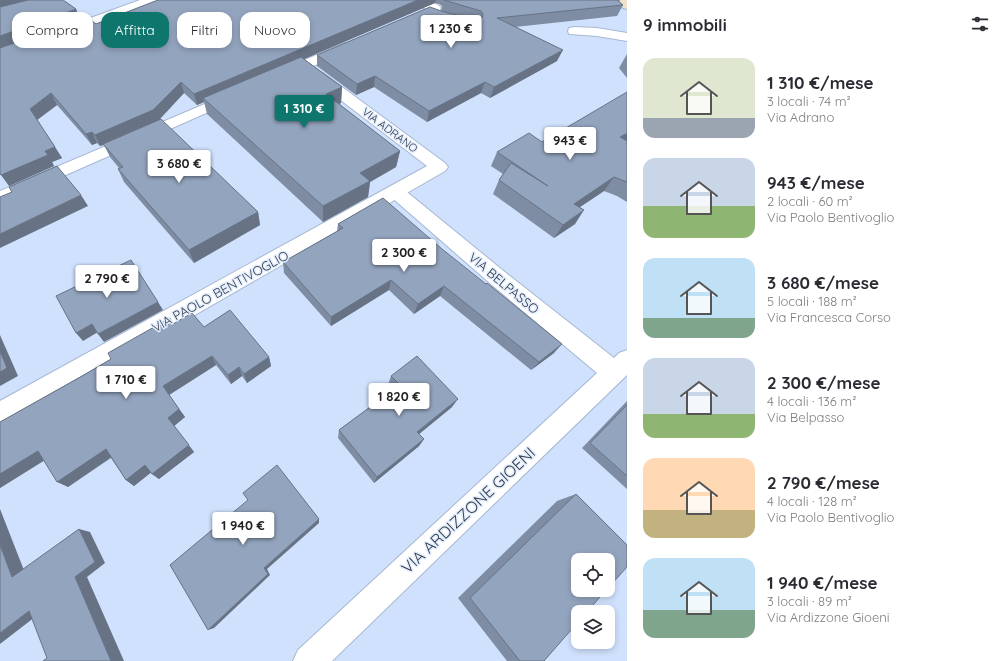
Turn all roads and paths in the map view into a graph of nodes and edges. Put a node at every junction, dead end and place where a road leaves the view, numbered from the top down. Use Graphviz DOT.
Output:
graph roads {
  1 [pos="151,0"];
  2 [pos="419,0"];
  3 [pos="622,0"];
  4 [pos="627,5"];
  5 [pos="432,12"];
  6 [pos="93,21"];
  7 [pos="574,31"];
  8 [pos="627,37"];
  9 [pos="359,41"];
  10 [pos="303,65"];
  11 [pos="267,81"];
  12 [pos="245,90"];
  13 [pos="439,167"];
  14 [pos="396,192"];
  15 [pos="0,198"];
  16 [pos="620,366"];
  17 [pos="0,414"];
  18 [pos="309,661"];
  1 -- 6 [label="street"];
  2 -- 5 [label="street"];
  3 -- 4 [label="main road"];
  7 -- 8 [label="street"];
  9 -- 10 [label="street"];
  10 -- 11 [label="street"];
  10 -- 13 [label="street, VIA ADRANO"];
  12 -- 15 [label="street"];
  13 -- 14 [label="street, VIA PAOLO BENTIVOGLIO"];
  14 -- 16 [label="street, VIA BELPASSO"];
  14 -- 17 [label="street, VIA PAOLO BENTIVOGLIO"];
  16 -- 18 [label="street, VIA ARDIZZONE GIOENI"];
}
